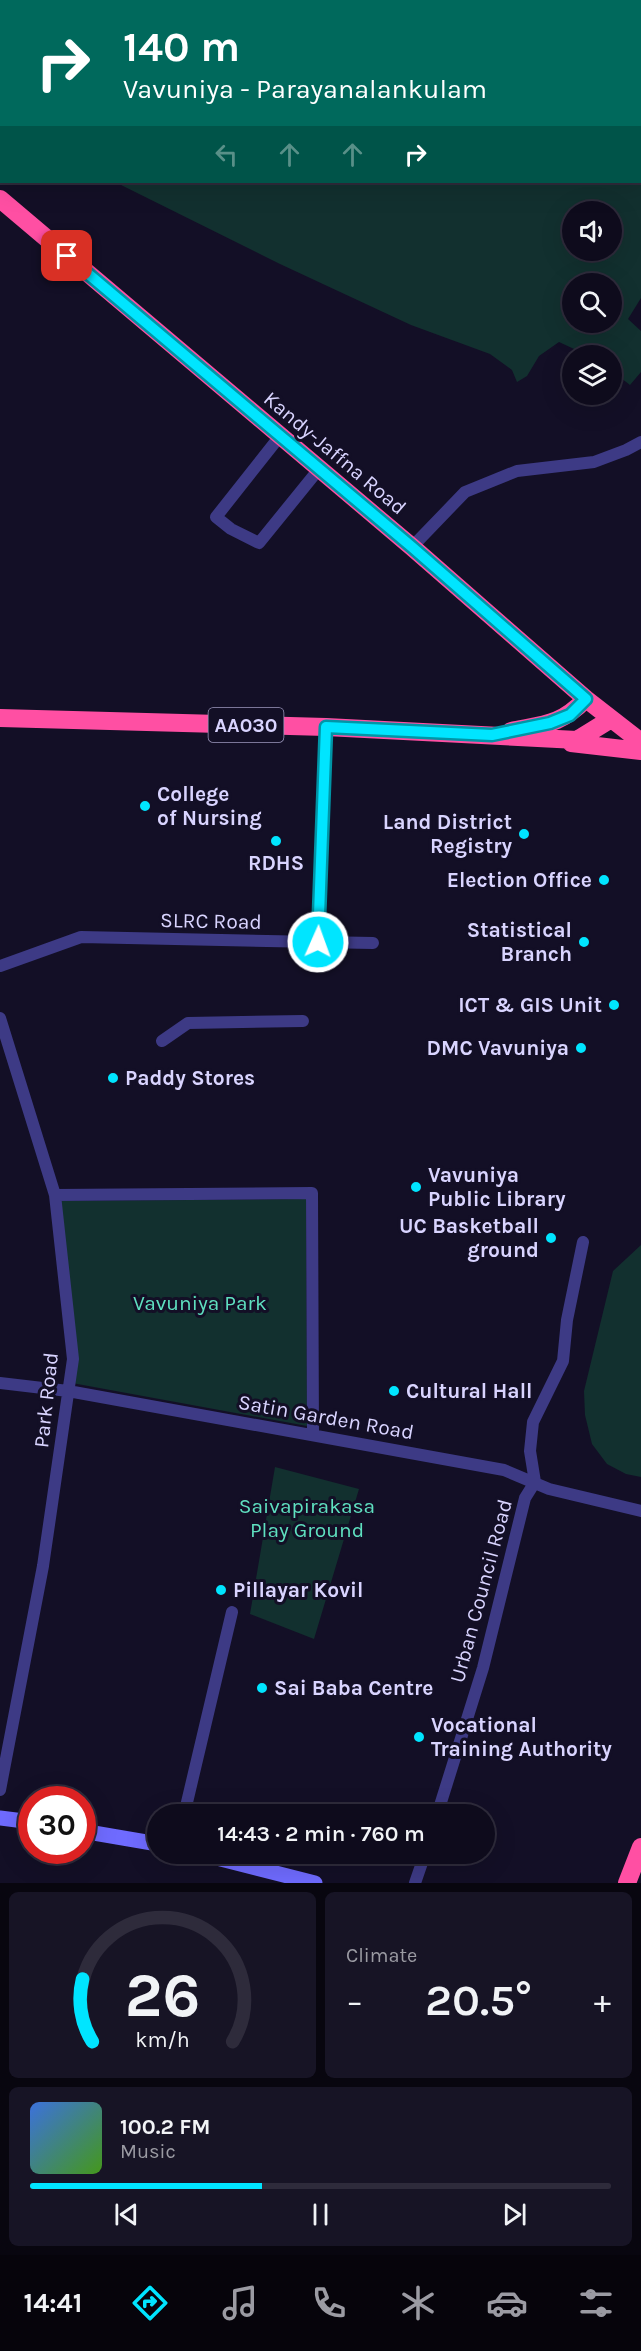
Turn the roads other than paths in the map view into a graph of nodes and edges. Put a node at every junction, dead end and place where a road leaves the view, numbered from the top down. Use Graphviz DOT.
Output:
graph roads {
  1 [pos="0,200"];
  2 [pos="280,436"];
  3 [pos="641,442"];
  4 [pos="319,469"];
  5 [pos="412,547"];
  6 [pos="586,699"];
  7 [pos="0,718"];
  8 [pos="611,719"];
  9 [pos="326,727"];
  10 [pos="492,735"];
  11 [pos="540,740"];
  12 [pos="641,742"];
  13 [pos="641,751"];
  14 [pos="318,942"];
  15 [pos="373,943"];
  16 [pos="0,966"];
  17 [pos="0,1018"];
  18 [pos="303,1021"];
  19 [pos="162,1041"];
  20 [pos="55,1195"];
  21 [pos="583,1242"];
  22 [pos="0,1383"];
  23 [pos="68,1391"];
  24 [pos="313,1434"];
  25 [pos="535,1482"];
  26 [pos="641,1511"];
  27 [pos="232,1612"];
  28 [pos="0,1790"];
  29 [pos="187,1804"];
  30 [pos="440,1804"];
  31 [pos="0,1818"];
  32 [pos="18,1820"];
  33 [pos="96,1833"];
  34 [pos="147,1842"];
  35 [pos="640,1852"];
  36 [pos="239,1864"];
  37 [pos="421,1864"];
  38 [pos="312,1883"];
  39 [pos="415,1883"];
  40 [pos="627,1883"];
  41 [pos="636,1883"];
  1 -- 2 [label="highway, Kandy-Jaffna Road"];
  2 -- 4 [label="highway, Kandy-Jaffna Road"];
  2 -- 4 [label="street"];
  3 -- 5 [label="street"];
  4 -- 5 [label="highway, Kandy-Jaffna Road"];
  5 -- 6 [label="highway, Kandy-Jaffna Road"];
  6 -- 8 [label="highway, Kandy-Jaffna Road"];
  6 -- 10 [label="highway, AA030"];
  7 -- 9 [label="highway, AA030"];
  8 -- 11 [label="highway, AA030"];
  8 -- 12 [label="highway, Kandy-Jaffna Road"];
  9 -- 10 [label="highway, AA030"];
  9 -- 14 [label="street"];
  10 -- 11 [label="highway, AA030"];
  11 -- 13 [label="highway"];
  14 -- 15 [label="street, SLRC Road"];
  14 -- 16 [label="street, SLRC Road"];
  17 -- 20 [label="street, Park Road"];
  18 -- 19 [label="street"];
  20 -- 23 [label="street, Park Road"];
  20 -- 24 [label="street"];
  21 -- 25 [label="street"];
  22 -- 23 [label="street, Satin Garden Road"];
  23 -- 24 [label="street, Satin Garden Road"];
  23 -- 28 [label="street, Park Road"];
  24 -- 25 [label="street, Satin Garden Road"];
  25 -- 26 [label="street, Satin Garden Road"];
  25 -- 30 [label="street, Urban Council Road"];
  27 -- 29 [label="street"];
  31 -- 32 [label="main road"];
  33 -- 34 [label="main road"];
  35 -- 40 [label="highway"];
  35 -- 41 [label="highway"];
  36 -- 38 [label="main road"];
  37 -- 39 [label="street"];
}
